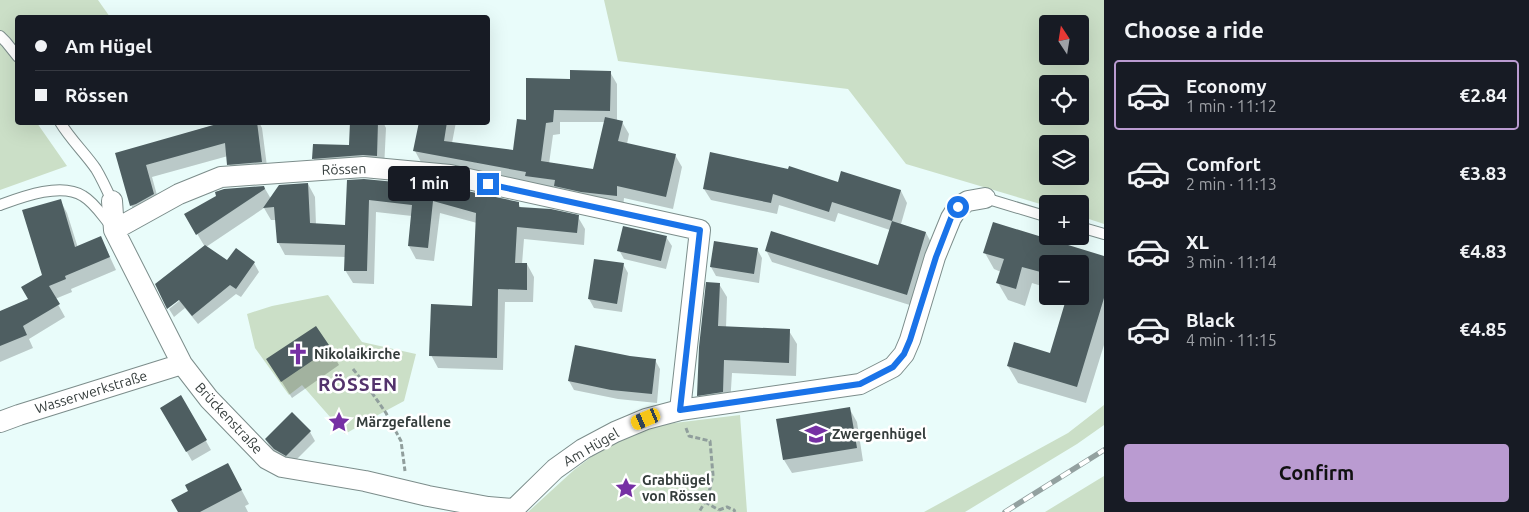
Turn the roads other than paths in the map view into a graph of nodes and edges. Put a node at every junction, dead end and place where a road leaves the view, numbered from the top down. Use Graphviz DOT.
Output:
graph roads {
  1 [pos="0,36"];
  2 [pos="15,53"];
  3 [pos="62,125"];
  4 [pos="985,198"];
  5 [pos="112,201"];
  6 [pos="0,204"];
  7 [pos="1039,214"];
  8 [pos="114,230"];
  9 [pos="1089,230"];
  10 [pos="1104,234"];
  11 [pos="182,364"];
  12 [pos="680,410"];
  13 [pos="0,422"];
  14 [pos="515,510"];
  1 -- 2 [label="lane"];
  3 -- 5 [label="lane"];
  4 -- 7 [label="lane"];
  4 -- 12 [label="street, Am Hügel"];
  5 -- 8 [label="street"];
  6 -- 8 [label="lane"];
  8 -- 11 [label="street, Brückenstraße"];
  8 -- 12 [label="street, Rössen"];
  9 -- 10 [label="lane"];
  11 -- 13 [label="street, Wasserwerkstraße"];
  11 -- 14 [label="street, Brückenstraße"];
  12 -- 14 [label="street, Am Hügel"];
}
